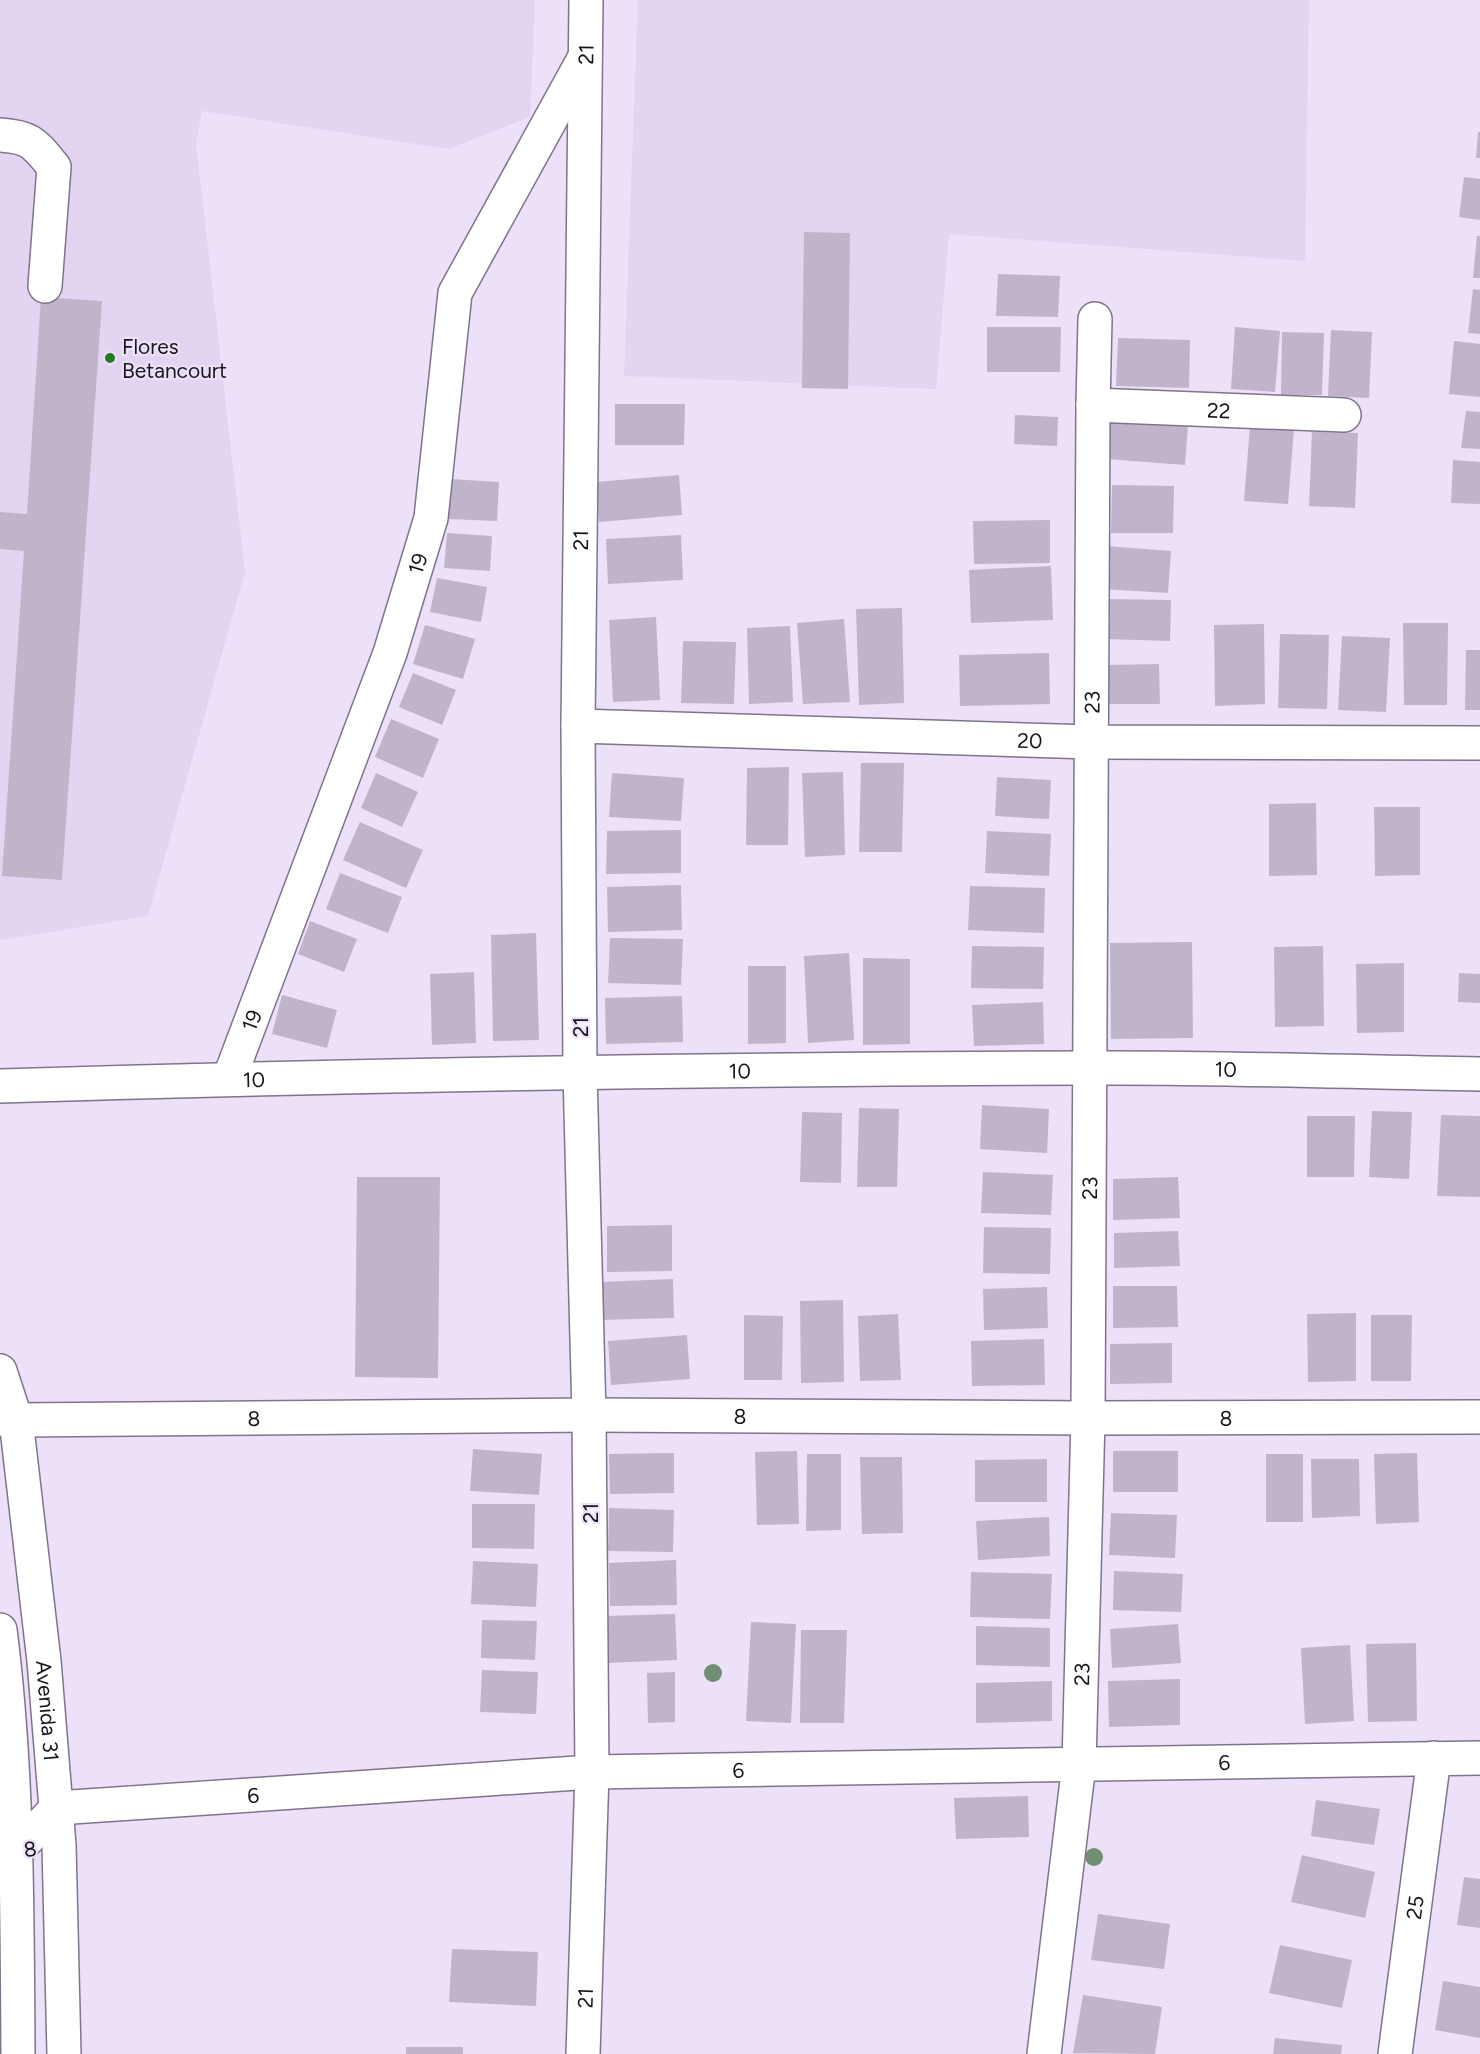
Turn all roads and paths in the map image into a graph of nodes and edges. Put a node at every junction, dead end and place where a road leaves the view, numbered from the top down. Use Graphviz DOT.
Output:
graph roads {
  1 [pos="586,0"];
  2 [pos="587,52"];
  3 [pos="0,135"];
  4 [pos="45,286"];
  5 [pos="1095,319"];
  6 [pos="1093,405"];
  7 [pos="1344,415"];
  8 [pos="578,726"];
  9 [pos="1092,742"];
  10 [pos="1480,743"];
  11 [pos="1089,1068"];
  12 [pos="580,1073"];
  13 [pos="1480,1074"];
  14 [pos="229,1079"];
  15 [pos="0,1086"];
  16 [pos="0,1371"];
  17 [pos="589,1415"];
  18 [pos="1480,1417"];
  19 [pos="1088,1418"];
  20 [pos="8,1419"];
  21 [pos="0,1630"];
  22 [pos="1434,1758"];
  23 [pos="1480,1758"];
  24 [pos="1079,1764"];
  25 [pos="592,1772"];
  26 [pos="57,1808"];
  27 [pos="59,1845"];
  28 [pos="8,1852"];
  29 [pos="18,2054"];
  30 [pos="64,2054"];
  31 [pos="582,2054"];
  32 [pos="1044,2054"];
  33 [pos="1395,2054"];
  1 -- 2 [label="street, 21"];
  2 -- 8 [label="street, 21"];
  2 -- 14 [label="street, 19"];
  3 -- 4 [label="street"];
  5 -- 6 [label="street, 23"];
  6 -- 7 [label="street, 22"];
  6 -- 9 [label="street, 23"];
  8 -- 9 [label="street, 20"];
  8 -- 12 [label="street, 21"];
  9 -- 10 [label="street, 20"];
  9 -- 11 [label="street, 23"];
  11 -- 12 [label="street, 10"];
  11 -- 13 [label="street, 10"];
  11 -- 19 [label="street, 23"];
  12 -- 14 [label="street, 10"];
  12 -- 17 [label="street, 21"];
  14 -- 15 [label="street, 10"];
  16 -- 20 [label="street, Avenida 31"];
  17 -- 19 [label="street, 8"];
  17 -- 20 [label="street, 8"];
  17 -- 25 [label="street, 21"];
  18 -- 19 [label="street, 8"];
  19 -- 24 [label="street, 23"];
  20 -- 26 [label="street, Avenida 31"];
  21 -- 28 [label="street, Avenida 31"];
  22 -- 23 [label="street, 6"];
  22 -- 24 [label="street, 6"];
  22 -- 33 [label="street, 25"];
  24 -- 25 [label="street, 6"];
  24 -- 32 [label="street, 23"];
  25 -- 26 [label="street, 6"];
  25 -- 31 [label="street, 21"];
  26 -- 27 [label="street, Avenida 31"];
  26 -- 28 [label="street"];
  27 -- 28 [label="street, 8"];
  27 -- 30 [label="street, Avenida 31"];
  28 -- 29 [label="street, Avenida 31"];
}
